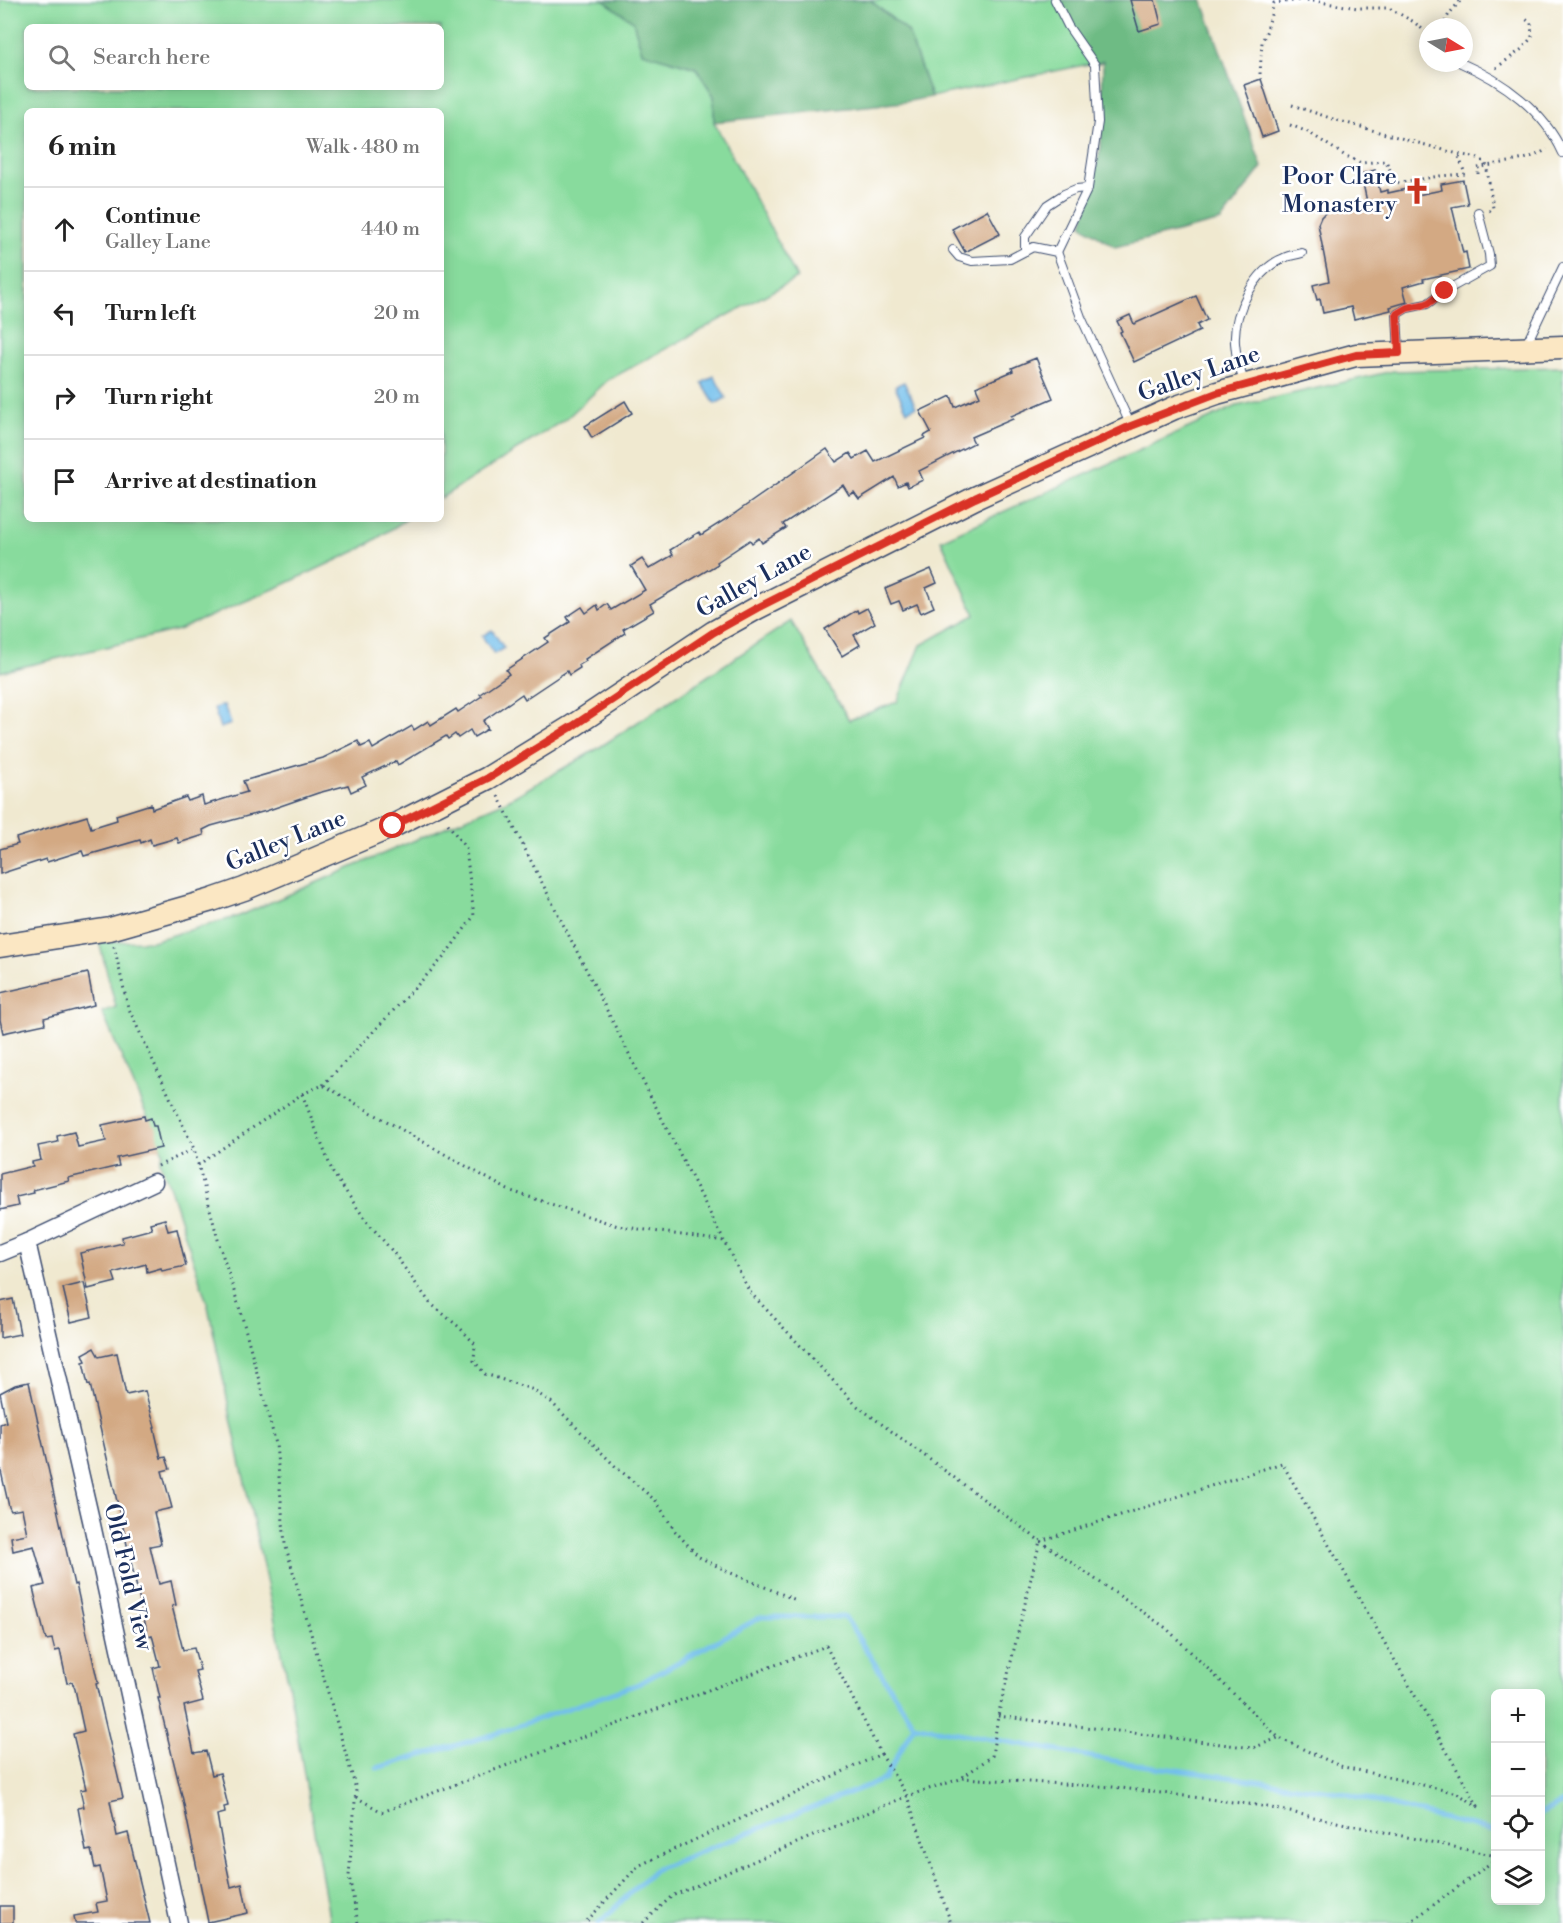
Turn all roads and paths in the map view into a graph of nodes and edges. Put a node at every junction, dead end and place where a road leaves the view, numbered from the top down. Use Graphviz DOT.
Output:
graph roads {
  1 [pos="1055,0"];
  2 [pos="1305,0"];
  3 [pos="1461,0"];
  4 [pos="1447,18"];
  5 [pos="1524,18"];
  6 [pos="1419,26"];
  7 [pos="1473,69"];
  8 [pos="1260,74"];
  9 [pos="1488,76"];
  10 [pos="1292,105"];
  11 [pos="1290,125"];
  12 [pos="1556,141"];
  13 [pos="1563,153"];
  14 [pos="1458,154"];
  15 [pos="1486,165"];
  16 [pos="1478,174"];
  17 [pos="1088,188"];
  18 [pos="1478,212"];
  19 [pos="953,250"];
  20 [pos="1025,251"];
  21 [pos="1057,252"];
  22 [pos="1302,254"];
  23 [pos="1563,267"];
  24 [pos="1563,347"];
  25 [pos="1525,349"];
  26 [pos="1399,353"];
  27 [pos="1245,385"];
  28 [pos="1131,426"];
  29 [pos="488,778"];
  30 [pos="443,817"];
  31 [pos="110,930"];
  32 [pos="0,946"];
  33 [pos="323,1085"];
  34 [pos="302,1094"];
  35 [pos="194,1149"];
  36 [pos="198,1165"];
  37 [pos="154,1182"];
  38 [pos="724,1241"];
  39 [pos="27,1242"];
  40 [pos="0,1252"];
  41 [pos="1040,1541"];
  42 [pos="796,1600"];
  43 [pos="998,1716"];
  44 [pos="1279,1738"];
  45 [pos="881,1754"];
  46 [pos="962,1778"];
  47 [pos="907,1796"];
  48 [pos="355,1797"];
  49 [pos="1491,1856"];
  50 [pos="1491,1861"];
  51 [pos="179,1923"];
  52 [pos="358,1923"];
  53 [pos="585,1923"];
  54 [pos="644,1923"];
  55 [pos="951,1923"];
  56 [pos="1409,1923"];
  1 -- 17 [label="lane"];
  2 -- 6 [label="path"];
  2 -- 8 [label="path"];
  3 -- 4 [label="path"];
  5 -- 9 [label="path"];
  7 -- 9 [label="lane"];
  9 -- 12 [label="lane"];
  10 -- 14 [label="path"];
  11 -- 14 [label="path"];
  12 -- 13 [label="lane"];
  12 -- 15 [label="path"];
  14 -- 15 [label="path"];
  15 -- 16 [label="path"];
  15 -- 18 [label="path"];
  17 -- 20 [label="lane"];
  17 -- 21 [label="lane"];
  18 -- 26 [label="lane"];
  19 -- 20 [label="lane"];
  20 -- 21 [label="lane"];
  21 -- 28 [label="lane"];
  22 -- 27 [label="lane"];
  23 -- 25 [label="lane"];
  24 -- 25 [label="street, Galley Lane"];
  25 -- 26 [label="street, Galley Lane"];
  26 -- 27 [label="street, Galley Lane"];
  27 -- 28 [label="street, Galley Lane"];
  28 -- 29 [label="street, Galley Lane"];
  29 -- 31 [label="street, Galley Lane"];
  29 -- 38 [label="path"];
  30 -- 33 [label="path"];
  31 -- 32 [label="street, Galley Lane"];
  31 -- 35 [label="path"];
  33 -- 34 [label="path"];
  33 -- 38 [label="path"];
  34 -- 36 [label="path"];
  34 -- 42 [label="path"];
  35 -- 36 [label="path"];
  35 -- 37 [label="path"];
  36 -- 48 [label="path"];
  37 -- 39 [label="street"];
  38 -- 41 [label="path"];
  39 -- 40 [label="street"];
  39 -- 51 [label="street, Old Fold View"];
  41 -- 43 [label="path"];
  41 -- 44 [label="path"];
  41 -- 44 [label="path"];
  43 -- 44 [label="path"];
  43 -- 46 [label="path"];
  45 -- 47 [label="path"];
  45 -- 48 [label="path"];
  45 -- 53 [label="path"];
  46 -- 47 [label="path"];
  46 -- 49 [label="path"];
  47 -- 54 [label="path"];
  47 -- 55 [label="path"];
  48 -- 52 [label="path"];
  50 -- 56 [label="path"];
}
